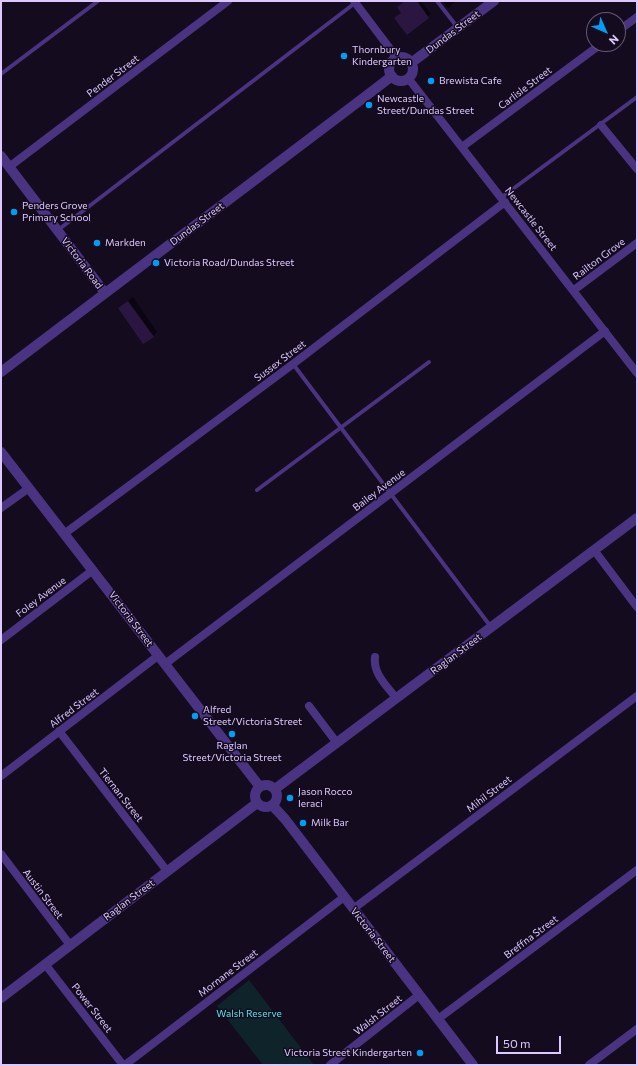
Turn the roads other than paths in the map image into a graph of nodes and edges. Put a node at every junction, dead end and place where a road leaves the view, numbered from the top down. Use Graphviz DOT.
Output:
graph roads {
  1 [pos="98,1"];
  2 [pos="228,1"];
  3 [pos="437,1"];
  4 [pos="494,1"];
  5 [pos="355,2"];
  6 [pos="637,17"];
  7 [pos="626,25"];
  8 [pos="458,28"];
  9 [pos="590,52"];
  10 [pos="397,58"];
  11 [pos="412,63"];
  12 [pos="1,74"];
  13 [pos="392,76"];
  14 [pos="408,78"];
  15 [pos="637,97"];
  16 [pos="601,125"];
  17 [pos="462,147"];
  18 [pos="1,156"];
  19 [pos="9,167"];
  20 [pos="637,169"];
  21 [pos="503,199"];
  22 [pos="58,230"];
  23 [pos="637,243"];
  24 [pos="574,290"];
  25 [pos="106,293"];
  26 [pos="605,331"];
  27 [pos="429,362"];
  28 [pos="293,364"];
  29 [pos="1,372"];
  30 [pos="637,373"];
  31 [pos="341,428"];
  32 [pos="1,452"];
  33 [pos="29,488"];
  34 [pos="257,490"];
  35 [pos="390,494"];
  36 [pos="1,508"];
  37 [pos="637,518"];
  38 [pos="64,534"];
  39 [pos="594,550"];
  40 [pos="94,570"];
  41 [pos="637,607"];
  42 [pos="491,628"];
  43 [pos="1,640"];
  44 [pos="375,657"];
  45 [pos="162,660"];
  46 [pos="637,696"];
  47 [pos="396,698"];
  48 [pos="309,706"];
  49 [pos="59,731"];
  50 [pos="337,743"];
  51 [pos="1,776"];
  52 [pos="260,787"];
  53 [pos="275,789"];
  54 [pos="257,803"];
  55 [pos="272,805"];
  56 [pos="1,854"];
  57 [pos="637,870"];
  58 [pos="167,871"];
  59 [pos="344,897"];
  60 [pos="353,909"];
  61 [pos="70,945"];
  62 [pos="45,964"];
  63 [pos="419,995"];
  64 [pos="1,998"];
  65 [pos="438,1019"];
  66 [pos="637,1030"];
  67 [pos="121,1064"];
  68 [pos="330,1065"];
  69 [pos="473,1065"];
  70 [pos="589,1065"];
  1 -- 12 [label="lane"];
  2 -- 19 [label="street, Pender Street"];
  3 -- 8 [label="lane"];
  4 -- 8 [label="street, Dundas Street"];
  5 -- 10 [label="street"];
  5 -- 22 [label="lane"];
  6 -- 7 [label="street"];
  8 -- 11 [label="street, Dundas Street"];
  9 -- 17 [label="street, Carlisle Street"];
  10 -- 11 [label="street"];
  10 -- 13 [label="street"];
  11 -- 14 [label="street"];
  13 -- 14 [label="street"];
  13 -- 25 [label="street, Dundas Street"];
  14 -- 17 [label="street, Newcastle Street"];
  15 -- 16 [label="lane"];
  16 -- 20 [label="street"];
  16 -- 21 [label="lane"];
  17 -- 21 [label="street, Newcastle Street"];
  18 -- 19 [label="street, Victoria Road"];
  19 -- 22 [label="street, Victoria Road"];
  21 -- 24 [label="street, Newcastle Street"];
  21 -- 28 [label="street, Sussex Street"];
  22 -- 25 [label="street, Victoria Road"];
  23 -- 24 [label="street, Railton Grove"];
  24 -- 26 [label="street, Newcastle Street"];
  25 -- 29 [label="street, Dundas Street"];
  26 -- 30 [label="street, Newcastle Street"];
  26 -- 35 [label="street, Bailey Avenue"];
  27 -- 31 [label="lane"];
  28 -- 31 [label="lane"];
  28 -- 38 [label="street, Sussex Street"];
  31 -- 34 [label="lane"];
  31 -- 35 [label="lane"];
  32 -- 33 [label="street, Victoria Street"];
  33 -- 36 [label="street"];
  33 -- 38 [label="street, Victoria Street"];
  35 -- 42 [label="lane"];
  35 -- 45 [label="street, Bailey Avenue"];
  37 -- 39 [label="street, Raglan Street"];
  38 -- 40 [label="street, Victoria Street"];
  39 -- 41 [label="street"];
  39 -- 42 [label="street, Raglan Street"];
  40 -- 43 [label="street, Foley Avenue"];
  40 -- 45 [label="street, Victoria Street"];
  42 -- 47 [label="street, Raglan Street"];
  44 -- 47 [label="street"];
  45 -- 49 [label="street, Alfred Street"];
  45 -- 52 [label="street, Victoria Street"];
  46 -- 60 [label="street, Mihil Street"];
  47 -- 50 [label="street, Raglan Street"];
  48 -- 50 [label="street"];
  49 -- 51 [label="street, Alfred Street"];
  49 -- 58 [label="street, Tiernan Street"];
  50 -- 53 [label="street, Raglan Street"];
  52 -- 53 [label="street"];
  52 -- 54 [label="street"];
  53 -- 55 [label="street"];
  54 -- 55 [label="street"];
  54 -- 58 [label="street, Raglan Street"];
  55 -- 59 [label="street, Victoria Street"];
  56 -- 61 [label="street, Austin Street"];
  57 -- 65 [label="street, Breffna Street"];
  58 -- 61 [label="street, Raglan Street"];
  59 -- 60 [label="street, Victoria Street"];
  59 -- 67 [label="street, Mornane Street"];
  60 -- 63 [label="street, Victoria Street"];
  61 -- 62 [label="street, Raglan Street"];
  62 -- 64 [label="street, Raglan Street"];
  62 -- 67 [label="street, Power Street"];
  63 -- 65 [label="street, Victoria Street"];
  63 -- 68 [label="street, Walsh Street"];
  65 -- 69 [label="street, Victoria Street"];
  66 -- 70 [label="street"];
}
